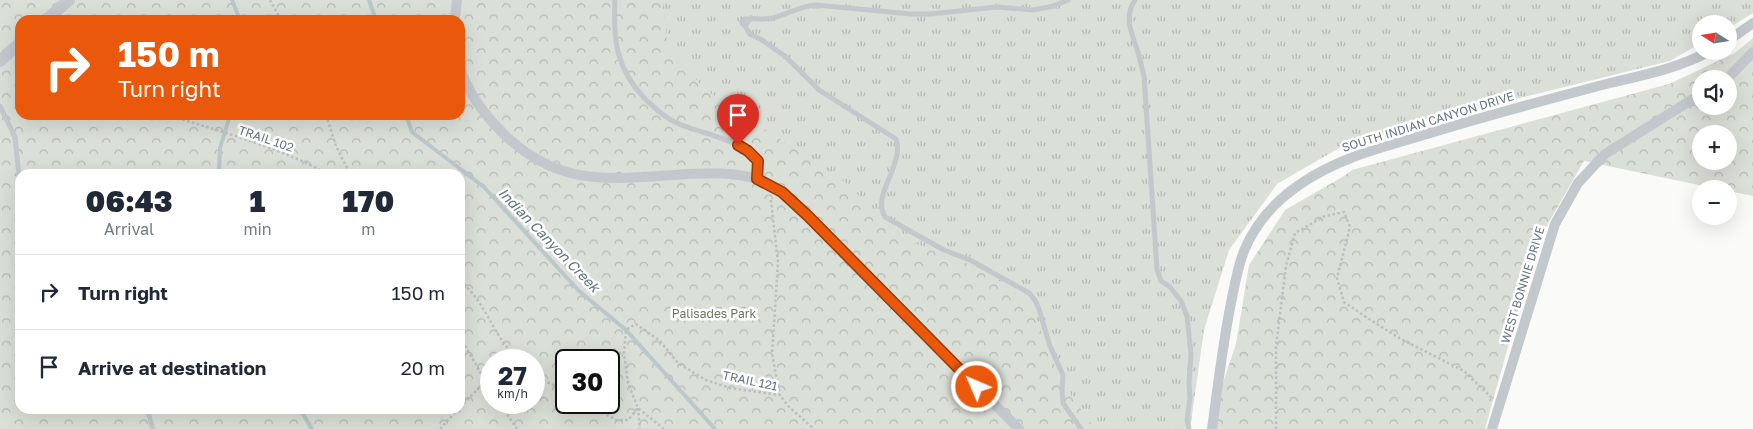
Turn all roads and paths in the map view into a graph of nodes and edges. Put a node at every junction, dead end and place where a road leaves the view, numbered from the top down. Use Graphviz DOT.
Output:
graph roads {
  1 [pos="69,0"];
  2 [pos="270,0"];
  3 [pos="457,0"];
  4 [pos="615,0"];
  5 [pos="1068,0"];
  6 [pos="1135,0"];
  7 [pos="52,15"];
  8 [pos="278,15"];
  9 [pos="456,15"];
  10 [pos="1753,23"];
  11 [pos="1738,34"];
  12 [pos="15,48"];
  13 [pos="1753,52"];
  14 [pos="1692,60"];
  15 [pos="0,61"];
  16 [pos="1736,70"];
  17 [pos="465,80"];
  18 [pos="1692,100"];
  19 [pos="0,106"];
  20 [pos="183,120"];
  21 [pos="328,120"];
  22 [pos="18,169"];
  23 [pos="319,169"];
  24 [pos="348,169"];
  25 [pos="757,179"];
  26 [pos="771,186"];
  27 [pos="465,284"];
  28 [pos="465,346"];
  29 [pos="507,349"];
  30 [pos="480,373"];
  31 [pos="480,387"];
  32 [pos="780,395"];
  33 [pos="465,402"];
  34 [pos="1500,404"];
  35 [pos="638,408"];
  36 [pos="148,414"];
  37 [pos="454,414"];
  38 [pos="507,414"];
  39 [pos="606,414"];
  40 [pos="153,429"];
  41 [pos="440,429"];
  42 [pos="517,429"];
  43 [pos="640,429"];
  44 [pos="664,429"];
  45 [pos="814,429"];
  46 [pos="1019,429"];
  47 [pos="1081,429"];
  48 [pos="1189,429"];
  49 [pos="1212,429"];
  50 [pos="1276,429"];
  51 [pos="1492,429"];
  1 -- 7 [label="street"];
  2 -- 8 [label="path"];
  3 -- 9 [label="street"];
  4 -- 25 [label="lane"];
  5 -- 47 [label="lane"];
  6 -- 48 [label="lane"];
  10 -- 11 [label="street"];
  12 -- 15 [label="street"];
  13 -- 16 [label="street"];
  14 -- 49 [label="street, SOUTH INDIAN CANYON DRIVE"];
  17 -- 25 [label="street"];
  18 -- 34 [label="street, WEST BONNIE DRIVE"];
  19 -- 22 [label="lane"];
  20 -- 23 [label="path, TRAIL 102"];
  21 -- 24 [label="path"];
  25 -- 26 [label="street"];
  26 -- 32 [label="path"];
  26 -- 46 [label="street"];
  27 -- 29 [label="path"];
  28 -- 30 [label="path"];
  31 -- 33 [label="path"];
  32 -- 35 [label="path, TRAIL 121"];
  32 -- 45 [label="path, TRAIL 121"];
  34 -- 50 [label="path"];
  34 -- 51 [label="street, WEST BONNIE DRIVE"];
  35 -- 39 [label="path"];
  35 -- 43 [label="path"];
  35 -- 44 [label="path, TRAIL 121"];
  36 -- 40 [label="lane"];
  37 -- 41 [label="path"];
  38 -- 42 [label="path"];
}
